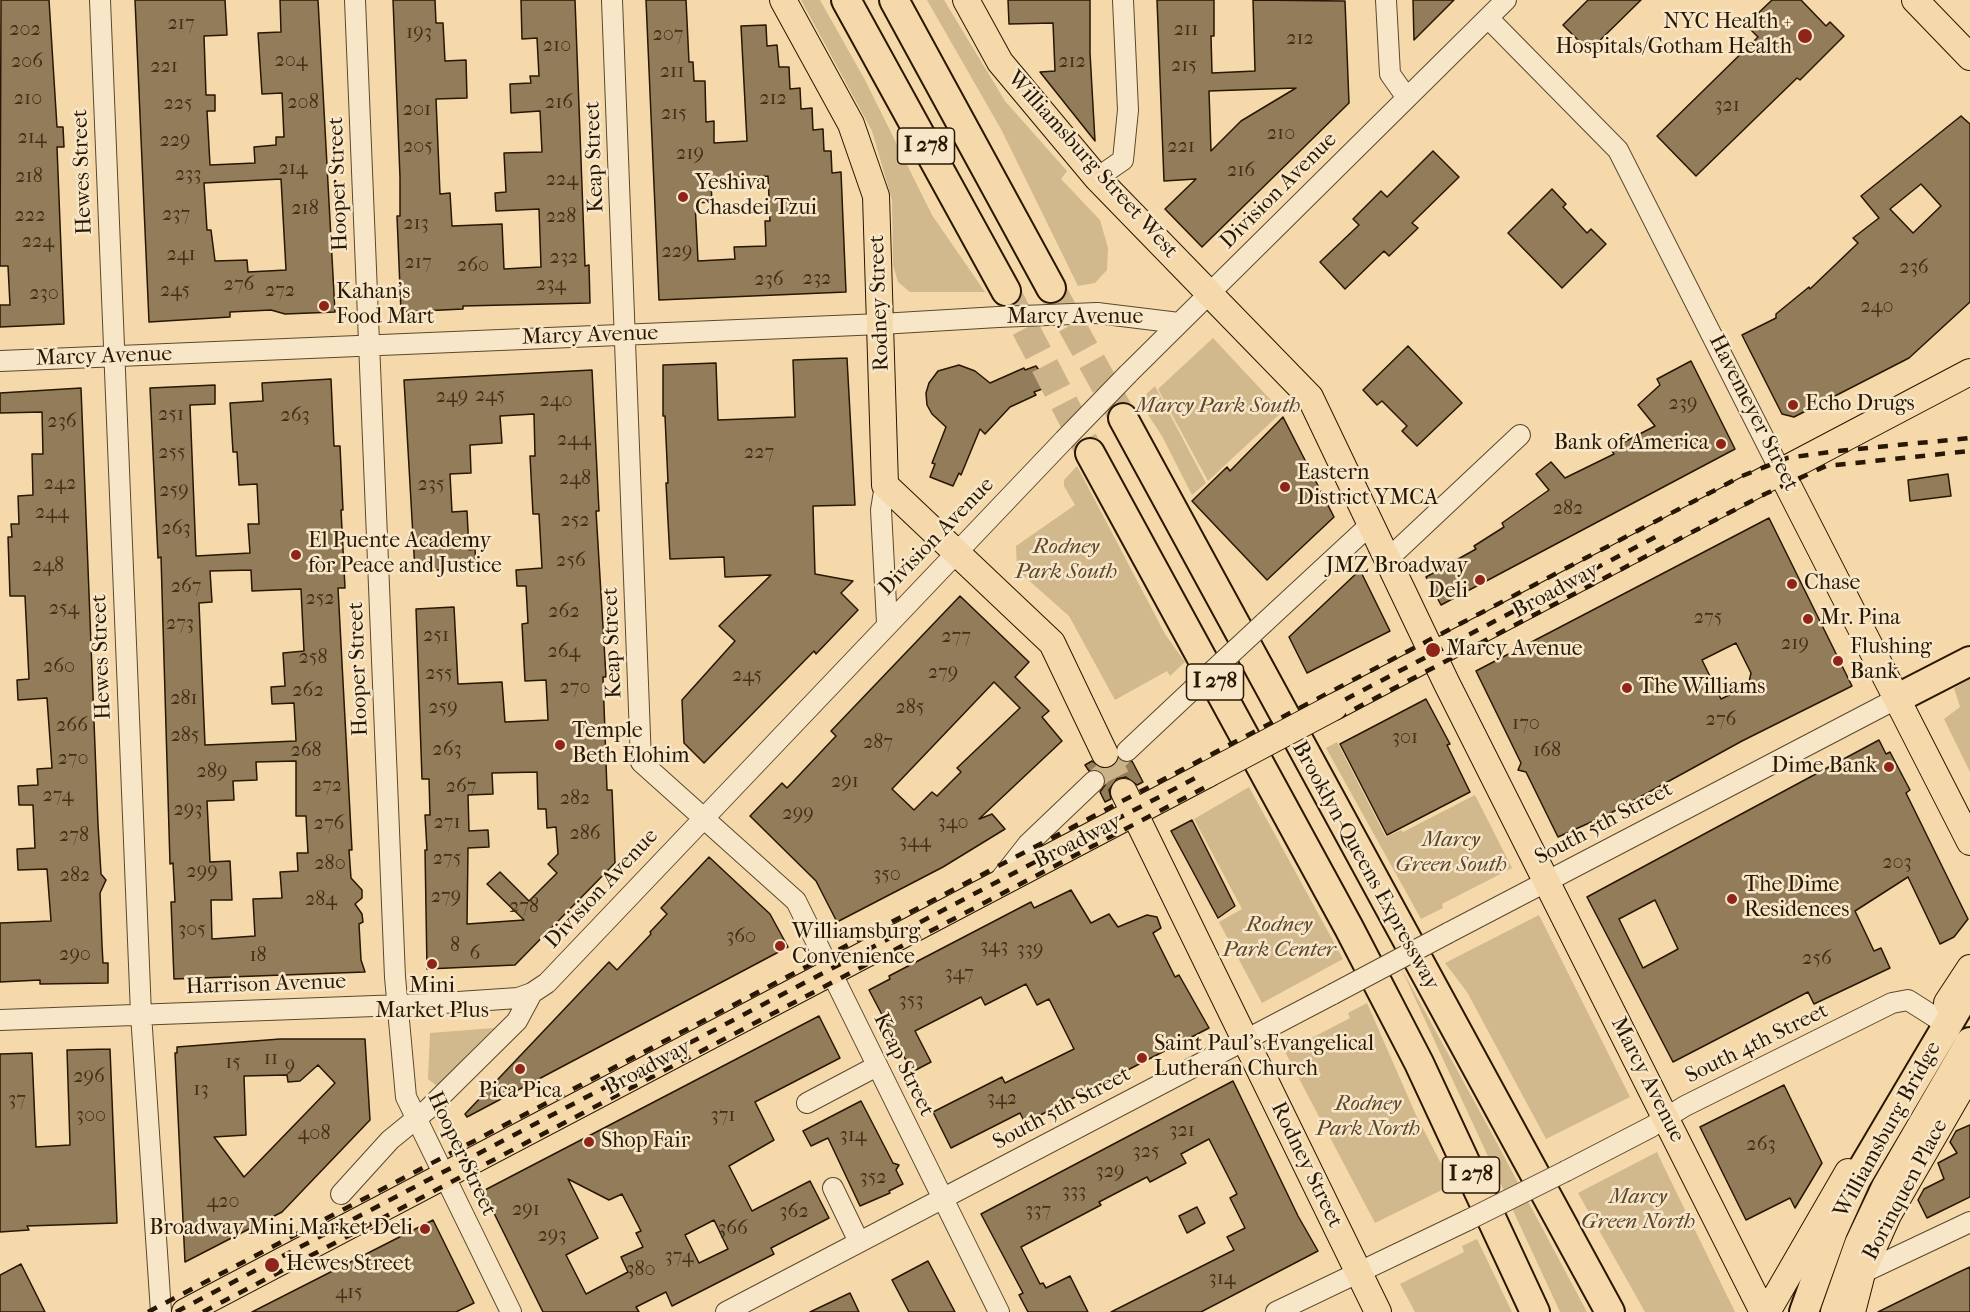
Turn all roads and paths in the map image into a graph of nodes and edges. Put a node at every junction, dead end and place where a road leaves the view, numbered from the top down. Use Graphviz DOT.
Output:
graph roads {
  1 [pos="100,0"];
  2 [pos="355,0"];
  3 [pos="612,0"];
  4 [pos="783,0"];
  5 [pos="846,0"];
  6 [pos="894,0"];
  7 [pos="966,0"];
  8 [pos="1124,0"];
  9 [pos="1386,0"];
  10 [pos="1506,0"];
  11 [pos="1916,0"];
  12 [pos="1488,18"];
  13 [pos="1970,57"];
  14 [pos="1407,98"];
  15 [pos="1097,178"];
  16 [pos="1052,288"];
  17 [pos="1208,294"];
  18 [pos="1002,304"];
  19 [pos="1179,323"];
  20 [pos="881,324"];
  21 [pos="625,335"];
  22 [pos="370,345"];
  23 [pos="114,357"];
  24 [pos="0,361"];
  25 [pos="1970,372"];
  26 [pos="1123,418"];
  27 [pos="1520,435"];
  28 [pos="1090,453"];
  29 [pos="1782,472"];
  30 [pos="885,485"];
  31 [pos="1372,523"];
  32 [pos="954,553"];
  33 [pos="1388,559"];
  34 [pos="887,623"];
  35 [pos="1433,656"];
  36 [pos="1970,661"];
  37 [pos="1898,698"];
  38 [pos="1116,753"];
  39 [pos="1094,781"];
  40 [pos="1129,802"];
  41 [pos="703,818"];
  42 [pos="1964,824"];
  43 [pos="1970,842"];
  44 [pos="1547,881"];
  45 [pos="996,885"];
  46 [pos="1970,968"];
  47 [pos="831,972"];
  48 [pos="1970,987"];
  49 [pos="532,993"];
  50 [pos="397,1004"];
  51 [pos="141,1014"];
  52 [pos="1938,1019"];
  53 [pos="0,1020"];
  54 [pos="1245,1040"];
  55 [pos="1970,1042"];
  56 [pos="877,1066"];
  57 [pos="1970,1073"];
  58 [pos="807,1103"];
  59 [pos="416,1118"];
  60 [pos="1666,1118"];
  61 [pos="444,1175"];
  62 [pos="833,1188"];
  63 [pos="341,1194"];
  64 [pos="942,1199"];
  65 [pos="1970,1222"];
  66 [pos="859,1242"];
  67 [pos="1359,1273"];
  68 [pos="1862,1273"];
  69 [pos="161,1312"];
  70 [pos="185,1312"];
  71 [pos="512,1312"];
  72 [pos="726,1312"];
  73 [pos="999,1312"];
  74 [pos="1276,1312"];
  75 [pos="1378,1312"];
  76 [pos="1535,1312"];
  77 [pos="1610,1312"];
  78 [pos="1765,1312"];
  79 [pos="1804,1312"];
  80 [pos="1835,1312"];
  81 [pos="1852,1312"];
  1 -- 23 [label="street, Hewes Street"];
  2 -- 22 [label="street, Hooper Street"];
  3 -- 21 [label="street, Keap Street"];
  4 -- 20 [label="main road, Rodney Street"];
  5 -- 18 [label="highway, I 278"];
  6 -- 16 [label="highway, I 278"];
  7 -- 15 [label="main road, Williamsburg Street West"];
  8 -- 15 [label="street"];
  9 -- 14 [label="street"];
  10 -- 12 [label="street, Division Avenue"];
  11 -- 13 [label="main road"];
  12 -- 14 [label="street, Division Avenue"];
  12 -- 29 [label="street, Havemeyer Street"];
  14 -- 17 [label="street, Division Avenue"];
  15 -- 17 [label="main road, Williamsburg Street West"];
  17 -- 19 [label="street, Division Avenue"];
  17 -- 31 [label="main road, Marcy Avenue"];
  18 -- 19 [label="street, Marcy Avenue, bridge"];
  18 -- 20 [label="street, Marcy Avenue"];
  19 -- 32 [label="street, Division Avenue, bridge"];
  20 -- 21 [label="street, Marcy Avenue"];
  20 -- 30 [label="main road, Rodney Street"];
  21 -- 22 [label="street, Marcy Avenue"];
  21 -- 41 [label="street, Keap Street"];
  22 -- 23 [label="street, Marcy Avenue"];
  22 -- 50 [label="street, Hooper Street"];
  23 -- 24 [label="street, Marcy Avenue"];
  23 -- 51 [label="street, Hewes Street"];
  25 -- 29 [label="main road, Broadway"];
  26 -- 77 [label="highway, Brooklyn-Queens Expressway / I 278"];
  27 -- 33 [label="street"];
  28 -- 76 [label="highway, Brooklyn-Queens Expressway / I 278"];
  29 -- 35 [label="main road, Broadway"];
  29 -- 37 [label="main road, Havemeyer Street"];
  30 -- 32 [label="main road"];
  30 -- 34 [label="street, Rodney Street"];
  31 -- 33 [label="main road, Marcy Avenue"];
  31 -- 38 [label="street, bridge"];
  32 -- 34 [label="street, Division Avenue"];
  32 -- 38 [label="main road"];
  33 -- 35 [label="main road, Marcy Avenue"];
  34 -- 41 [label="street, Division Avenue"];
  35 -- 40 [label="main road, Broadway, bridge"];
  35 -- 44 [label="main road, Marcy Avenue"];
  36 -- 37 [label="highway"];
  37 -- 42 [label="main road, Havemeyer Street"];
  37 -- 44 [label="street, South 5th Street"];
  39 -- 45 [label="street"];
  40 -- 45 [label="main road, Broadway"];
  40 -- 54 [label="main road, Rodney Street"];
  41 -- 47 [label="street, Keap Street"];
  41 -- 49 [label="street, Division Avenue"];
  42 -- 43 [label="main road, Havemeyer Street"];
  44 -- 54 [label="street, South 5th Street, bridge"];
  44 -- 60 [label="main road, Marcy Avenue"];
  45 -- 47 [label="main road, Broadway"];
  46 -- 52 [label="main road"];
  47 -- 56 [label="street, Keap Street"];
  47 -- 61 [label="main road, Broadway"];
  48 -- 79 [label="highway, Williamsburg Bridge"];
  49 -- 50 [label="street, Harrison Avenue"];
  49 -- 59 [label="street, Division Avenue"];
  50 -- 51 [label="street, Harrison Avenue"];
  50 -- 59 [label="street, Hooper Street"];
  51 -- 53 [label="street, Harrison Avenue"];
  51 -- 69 [label="street, Hewes Street"];
  52 -- 60 [label="street, South 4th Street"];
  52 -- 78 [label="main road"];
  54 -- 64 [label="street, South 5th Street"];
  54 -- 67 [label="main road, Rodney Street"];
  55 -- 80 [label="highway, Williamsburg Bridge"];
  56 -- 58 [label="street"];
  56 -- 64 [label="street, Keap Street"];
  57 -- 68 [label="main road, Borinquen Place"];
  59 -- 61 [label="street, Hooper Street"];
  59 -- 63 [label="street"];
  60 -- 67 [label="street, South 4th Street, bridge"];
  60 -- 78 [label="main road, Marcy Avenue"];
  61 -- 70 [label="main road, Broadway"];
  61 -- 71 [label="street, Hooper Street"];
  62 -- 66 [label="street"];
  64 -- 66 [label="street, South 5th Street"];
  64 -- 73 [label="street, Keap Street"];
  65 -- 68 [label="street"];
  66 -- 72 [label="street, South 5th Street"];
  67 -- 74 [label="street, South 4th Street"];
  67 -- 75 [label="main road, Rodney Street"];
  68 -- 81 [label="main road, Borinquen Place"];
}
